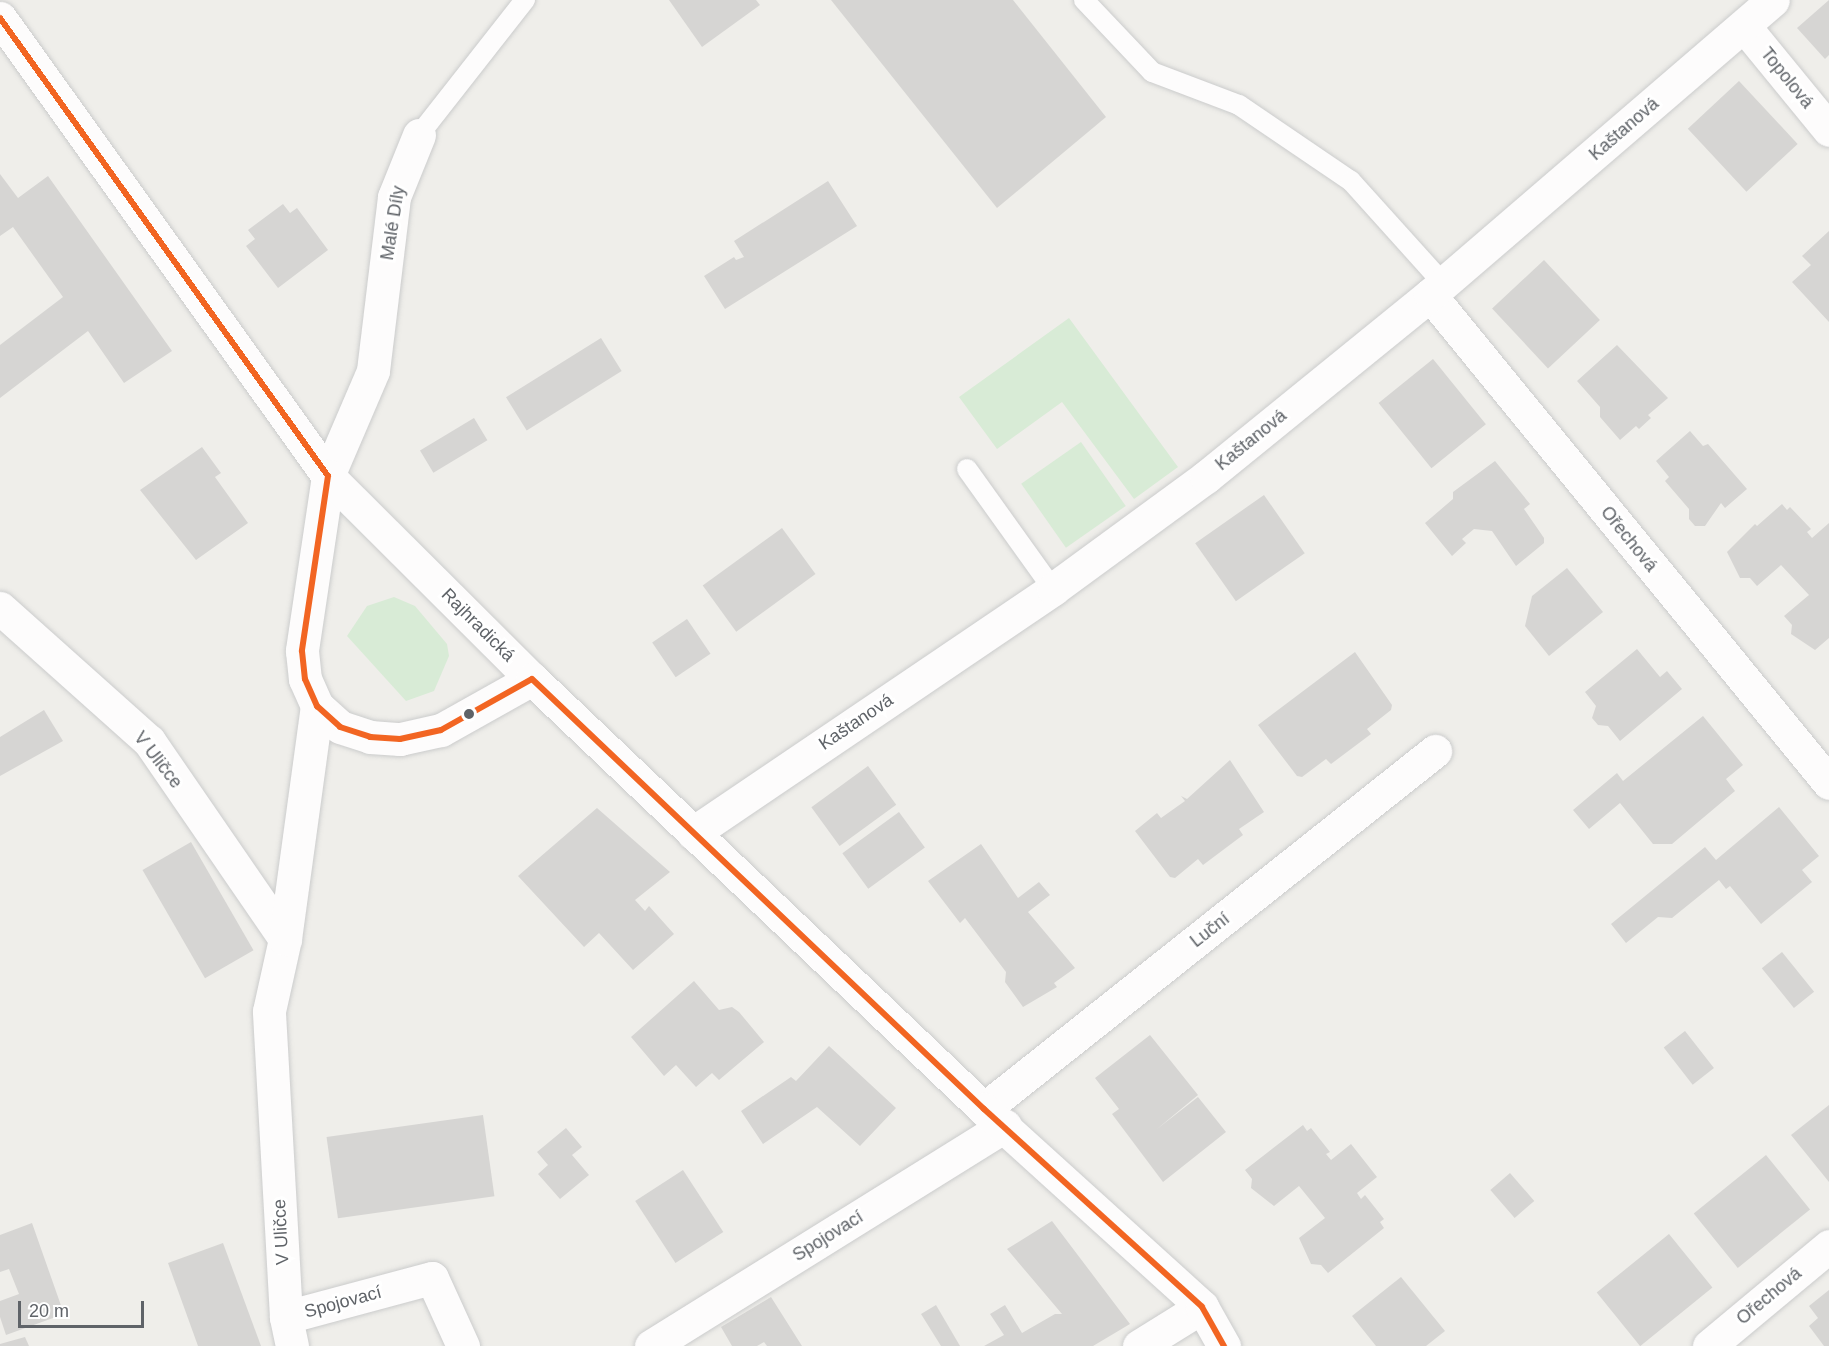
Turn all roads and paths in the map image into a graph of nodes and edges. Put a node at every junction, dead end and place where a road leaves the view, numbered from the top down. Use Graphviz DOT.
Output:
graph roads {
  1 [pos="525,0"];
  2 [pos="1084,0"];
  3 [pos="1773,0"];
  4 [pos="0,18"];
  5 [pos="1744,26"];
  6 [pos="1829,130"];
  7 [pos="419,135"];
  8 [pos="1437,289"];
  9 [pos="967,469"];
  10 [pos="328,476"];
  11 [pos="1053,589"];
  12 [pos="0,608"];
  13 [pos="532,679"];
  14 [pos="317,706"];
  15 [pos="1435,751"];
  16 [pos="1829,783"];
  17 [pos="693,833"];
  18 [pos="285,939"];
  19 [pos="995,1117"];
  20 [pos="1829,1246"];
  21 [pos="1202,1307"];
  22 [pos="289,1331"];
  23 [pos="463,1346"];
  24 [pos="651,1346"];
  25 [pos="1139,1346"];
  26 [pos="1224,1346"];
  27 [pos="1709,1346"];
  1 -- 7 [label="lane, Malé Díly"];
  2 -- 8 [label="lane"];
  3 -- 5 [label="street, Kaštanová"];
  4 -- 10 [label="street, Rajhradická"];
  5 -- 6 [label="street, Topolová"];
  5 -- 8 [label="street, Kaštanová"];
  7 -- 10 [label="street, Malé Díly"];
  8 -- 11 [label="street, Kaštanová"];
  8 -- 16 [label="street, Ořechová"];
  9 -- 11 [label="lane"];
  10 -- 13 [label="street, Rajhradická"];
  10 -- 14 [label="street"];
  11 -- 17 [label="street, Kaštanová"];
  12 -- 18 [label="street, V Uličce"];
  13 -- 14 [label="street"];
  13 -- 17 [label="street, Rajhradická"];
  14 -- 18 [label="street, V Uličce"];
  15 -- 19 [label="street, Luční"];
  17 -- 19 [label="street, Rajhradická"];
  18 -- 22 [label="street, V Uličce"];
  19 -- 21 [label="street, Rajhradická"];
  19 -- 24 [label="street, Spojovací"];
  20 -- 27 [label="street, Ořechová"];
  21 -- 25 [label="street"];
  21 -- 26 [label="street, Rajhradická"];
  22 -- 23 [label="street, Spojovací"];
}
